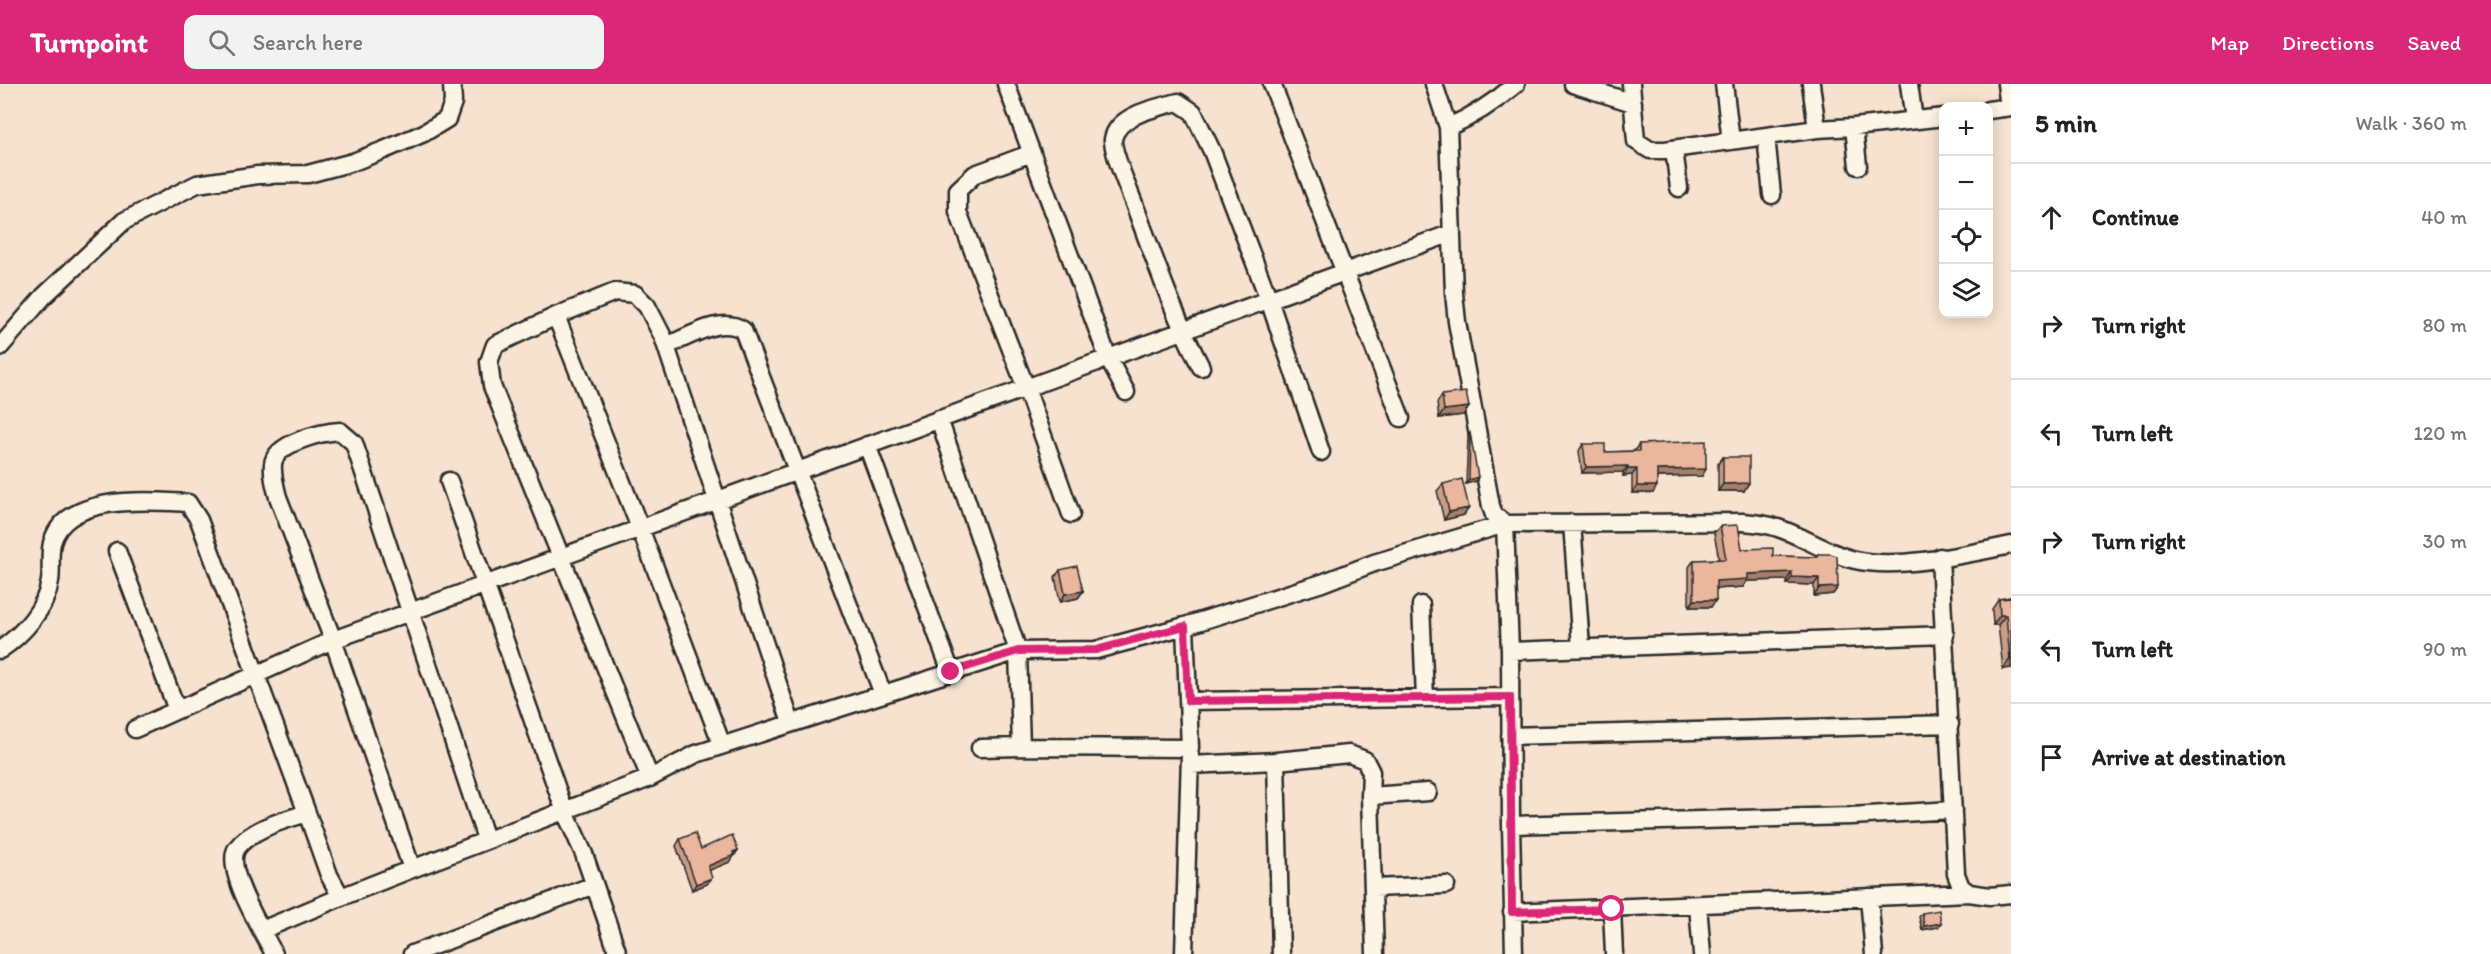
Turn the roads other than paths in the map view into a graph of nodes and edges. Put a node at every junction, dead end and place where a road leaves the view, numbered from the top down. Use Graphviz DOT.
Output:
graph roads {
  1 [pos="452,84"];
  2 [pos="1006,84"];
  3 [pos="1272,84"];
  4 [pos="1434,84"];
  5 [pos="1516,84"];
  6 [pos="1573,84"];
  7 [pos="1631,84"];
  8 [pos="1724,84"];
  9 [pos="1811,84"];
  10 [pos="1909,84"];
  11 [pos="2006,84"];
  12 [pos="1633,103"];
  13 [pos="2010,107"];
  14 [pos="1993,109"];
  15 [pos="1939,118"];
  16 [pos="1914,120"];
  17 [pos="1448,127"];
  18 [pos="1854,127"];
  19 [pos="1817,129"];
  20 [pos="1766,136"];
  21 [pos="1731,141"];
  22 [pos="1674,149"];
  23 [pos="1032,153"];
  24 [pos="1858,166"];
  25 [pos="1679,188"];
  26 [pos="1772,195"];
  27 [pos="1452,233"];
  28 [pos="1345,272"];
  29 [pos="1269,300"];
  30 [pos="556,316"];
  31 [pos="1182,331"];
  32 [pos="666,346"];
  33 [pos="0,347"];
  34 [pos="1108,358"];
  35 [pos="1201,367"];
  36 [pos="1026,388"];
  37 [pos="1125,392"];
  38 [pos="1401,418"];
  39 [pos="939,419"];
  40 [pos="867,446"];
  41 [pos="1321,452"];
  42 [pos="798,471"];
  43 [pos="449,481"];
  44 [pos="717,500"];
  45 [pos="1071,514"];
  46 [pos="1505,524"];
  47 [pos="1572,524"];
  48 [pos="640,528"];
  49 [pos="2011,545"];
  50 [pos="117,550"];
  51 [pos="560,556"];
  52 [pos="1940,557"];
  53 [pos="485,584"];
  54 [pos="1421,605"];
  55 [pos="410,611"];
  56 [pos="1185,626"];
  57 [pos="1945,635"];
  58 [pos="333,640"];
  59 [pos="1581,647"];
  60 [pos="0,650"];
  61 [pos="1018,651"];
  62 [pos="1510,651"];
  63 [pos="951,672"];
  64 [pos="256,674"];
  65 [pos="883,694"];
  66 [pos="1510,697"];
  67 [pos="1425,698"];
  68 [pos="1188,701"];
  69 [pos="177,710"];
  70 [pos="791,723"];
  71 [pos="1950,724"];
  72 [pos="135,729"];
  73 [pos="1510,736"];
  74 [pos="722,745"];
  75 [pos="1021,747"];
  76 [pos="980,748"];
  77 [pos="1190,757"];
  78 [pos="1276,761"];
  79 [pos="650,778"];
  80 [pos="1428,792"];
  81 [pos="1370,796"];
  82 [pos="1953,810"];
  83 [pos="565,812"];
  84 [pos="307,813"];
  85 [pos="1510,825"];
  86 [pos="486,839"];
  87 [pos="412,868"];
  88 [pos="594,885"];
  89 [pos="1446,885"];
  90 [pos="1373,888"];
  91 [pos="1969,893"];
  92 [pos="2011,894"];
  93 [pos="341,897"];
  94 [pos="1869,897"];
  95 [pos="1698,905"];
  96 [pos="1612,909"];
  97 [pos="1512,912"];
  98 [pos="262,930"];
  99 [pos="274,954"];
  100 [pos="412,954"];
  101 [pos="616,954"];
  102 [pos="1184,954"];
  103 [pos="1281,954"];
  104 [pos="1375,954"];
  105 [pos="1514,954"];
  106 [pos="1614,954"];
  107 [pos="1702,954"];
  108 [pos="1874,954"];
  1 -- 33 [label="street"];
  2 -- 23 [label="street"];
  3 -- 28 [label="street"];
  4 -- 17 [label="street"];
  5 -- 17 [label="street"];
  6 -- 12 [label="street"];
  7 -- 12 [label="street"];
  8 -- 21 [label="street"];
  9 -- 19 [label="street"];
  10 -- 16 [label="street"];
  11 -- 13 [label="street"];
  12 -- 22 [label="street"];
  13 -- 14 [label="street"];
  15 -- 16 [label="street"];
  16 -- 18 [label="street"];
  17 -- 27 [label="street"];
  18 -- 19 [label="street"];
  18 -- 24 [label="street"];
  19 -- 20 [label="street"];
  20 -- 21 [label="street"];
  20 -- 26 [label="street"];
  21 -- 22 [label="street"];
  22 -- 25 [label="street"];
  23 -- 34 [label="street"];
  23 -- 36 [label="street"];
  27 -- 28 [label="street"];
  27 -- 46 [label="street"];
  28 -- 29 [label="street"];
  28 -- 38 [label="street"];
  29 -- 31 [label="street"];
  29 -- 31 [label="street"];
  29 -- 41 [label="street"];
  30 -- 32 [label="street"];
  30 -- 48 [label="street"];
  30 -- 51 [label="street"];
  31 -- 34 [label="street"];
  31 -- 35 [label="street"];
  32 -- 42 [label="street"];
  32 -- 44 [label="street"];
  34 -- 36 [label="street"];
  34 -- 37 [label="street"];
  36 -- 39 [label="street"];
  36 -- 45 [label="street"];
  39 -- 40 [label="street"];
  39 -- 61 [label="street"];
  40 -- 42 [label="street"];
  40 -- 63 [label="street"];
  42 -- 44 [label="street"];
  42 -- 65 [label="street"];
  43 -- 53 [label="street"];
  44 -- 48 [label="street"];
  44 -- 70 [label="street"];
  46 -- 47 [label="street"];
  46 -- 56 [label="street"];
  46 -- 62 [label="street"];
  47 -- 52 [label="street"];
  47 -- 59 [label="street"];
  48 -- 51 [label="street"];
  48 -- 74 [label="street"];
  49 -- 52 [label="street"];
  50 -- 69 [label="street"];
  51 -- 53 [label="street"];
  51 -- 79 [label="street"];
  52 -- 57 [label="street"];
  53 -- 55 [label="street"];
  53 -- 83 [label="street"];
  54 -- 67 [label="street"];
  55 -- 58 [label="street"];
  55 -- 58 [label="street"];
  55 -- 86 [label="street"];
  56 -- 61 [label="street"];
  56 -- 68 [label="street"];
  57 -- 59 [label="street"];
  57 -- 71 [label="street"];
  58 -- 64 [label="street"];
  58 -- 87 [label="street"];
  59 -- 62 [label="street"];
  60 -- 64 [label="street"];
  61 -- 63 [label="street"];
  61 -- 75 [label="street"];
  62 -- 66 [label="street"];
  63 -- 65 [label="street"];
  64 -- 69 [label="street"];
  64 -- 84 [label="street"];
  65 -- 70 [label="street"];
  66 -- 67 [label="street"];
  66 -- 73 [label="street"];
  67 -- 68 [label="street"];
  68 -- 77 [label="street"];
  69 -- 72 [label="street"];
  70 -- 74 [label="street"];
  71 -- 73 [label="street"];
  71 -- 82 [label="street"];
  73 -- 85 [label="street"];
  74 -- 79 [label="street"];
  75 -- 76 [label="street"];
  75 -- 77 [label="street"];
  77 -- 78 [label="street"];
  77 -- 102 [label="street"];
  78 -- 81 [label="street"];
  78 -- 103 [label="street"];
  79 -- 83 [label="street"];
  80 -- 81 [label="street"];
  81 -- 90 [label="street"];
  82 -- 85 [label="street"];
  82 -- 91 [label="street"];
  83 -- 86 [label="street"];
  83 -- 88 [label="street"];
  84 -- 93 [label="street"];
  84 -- 98 [label="street"];
  85 -- 97 [label="street"];
  86 -- 87 [label="street"];
  87 -- 93 [label="street"];
  88 -- 100 [label="street"];
  88 -- 101 [label="street"];
  89 -- 90 [label="street"];
  90 -- 104 [label="street"];
  91 -- 92 [label="street"];
  91 -- 94 [label="street"];
  93 -- 98 [label="street"];
  94 -- 95 [label="street"];
  94 -- 108 [label="street"];
  95 -- 96 [label="street"];
  95 -- 107 [label="street"];
  96 -- 97 [label="street"];
  96 -- 106 [label="street"];
  97 -- 105 [label="street"];
  98 -- 99 [label="street"];
}
